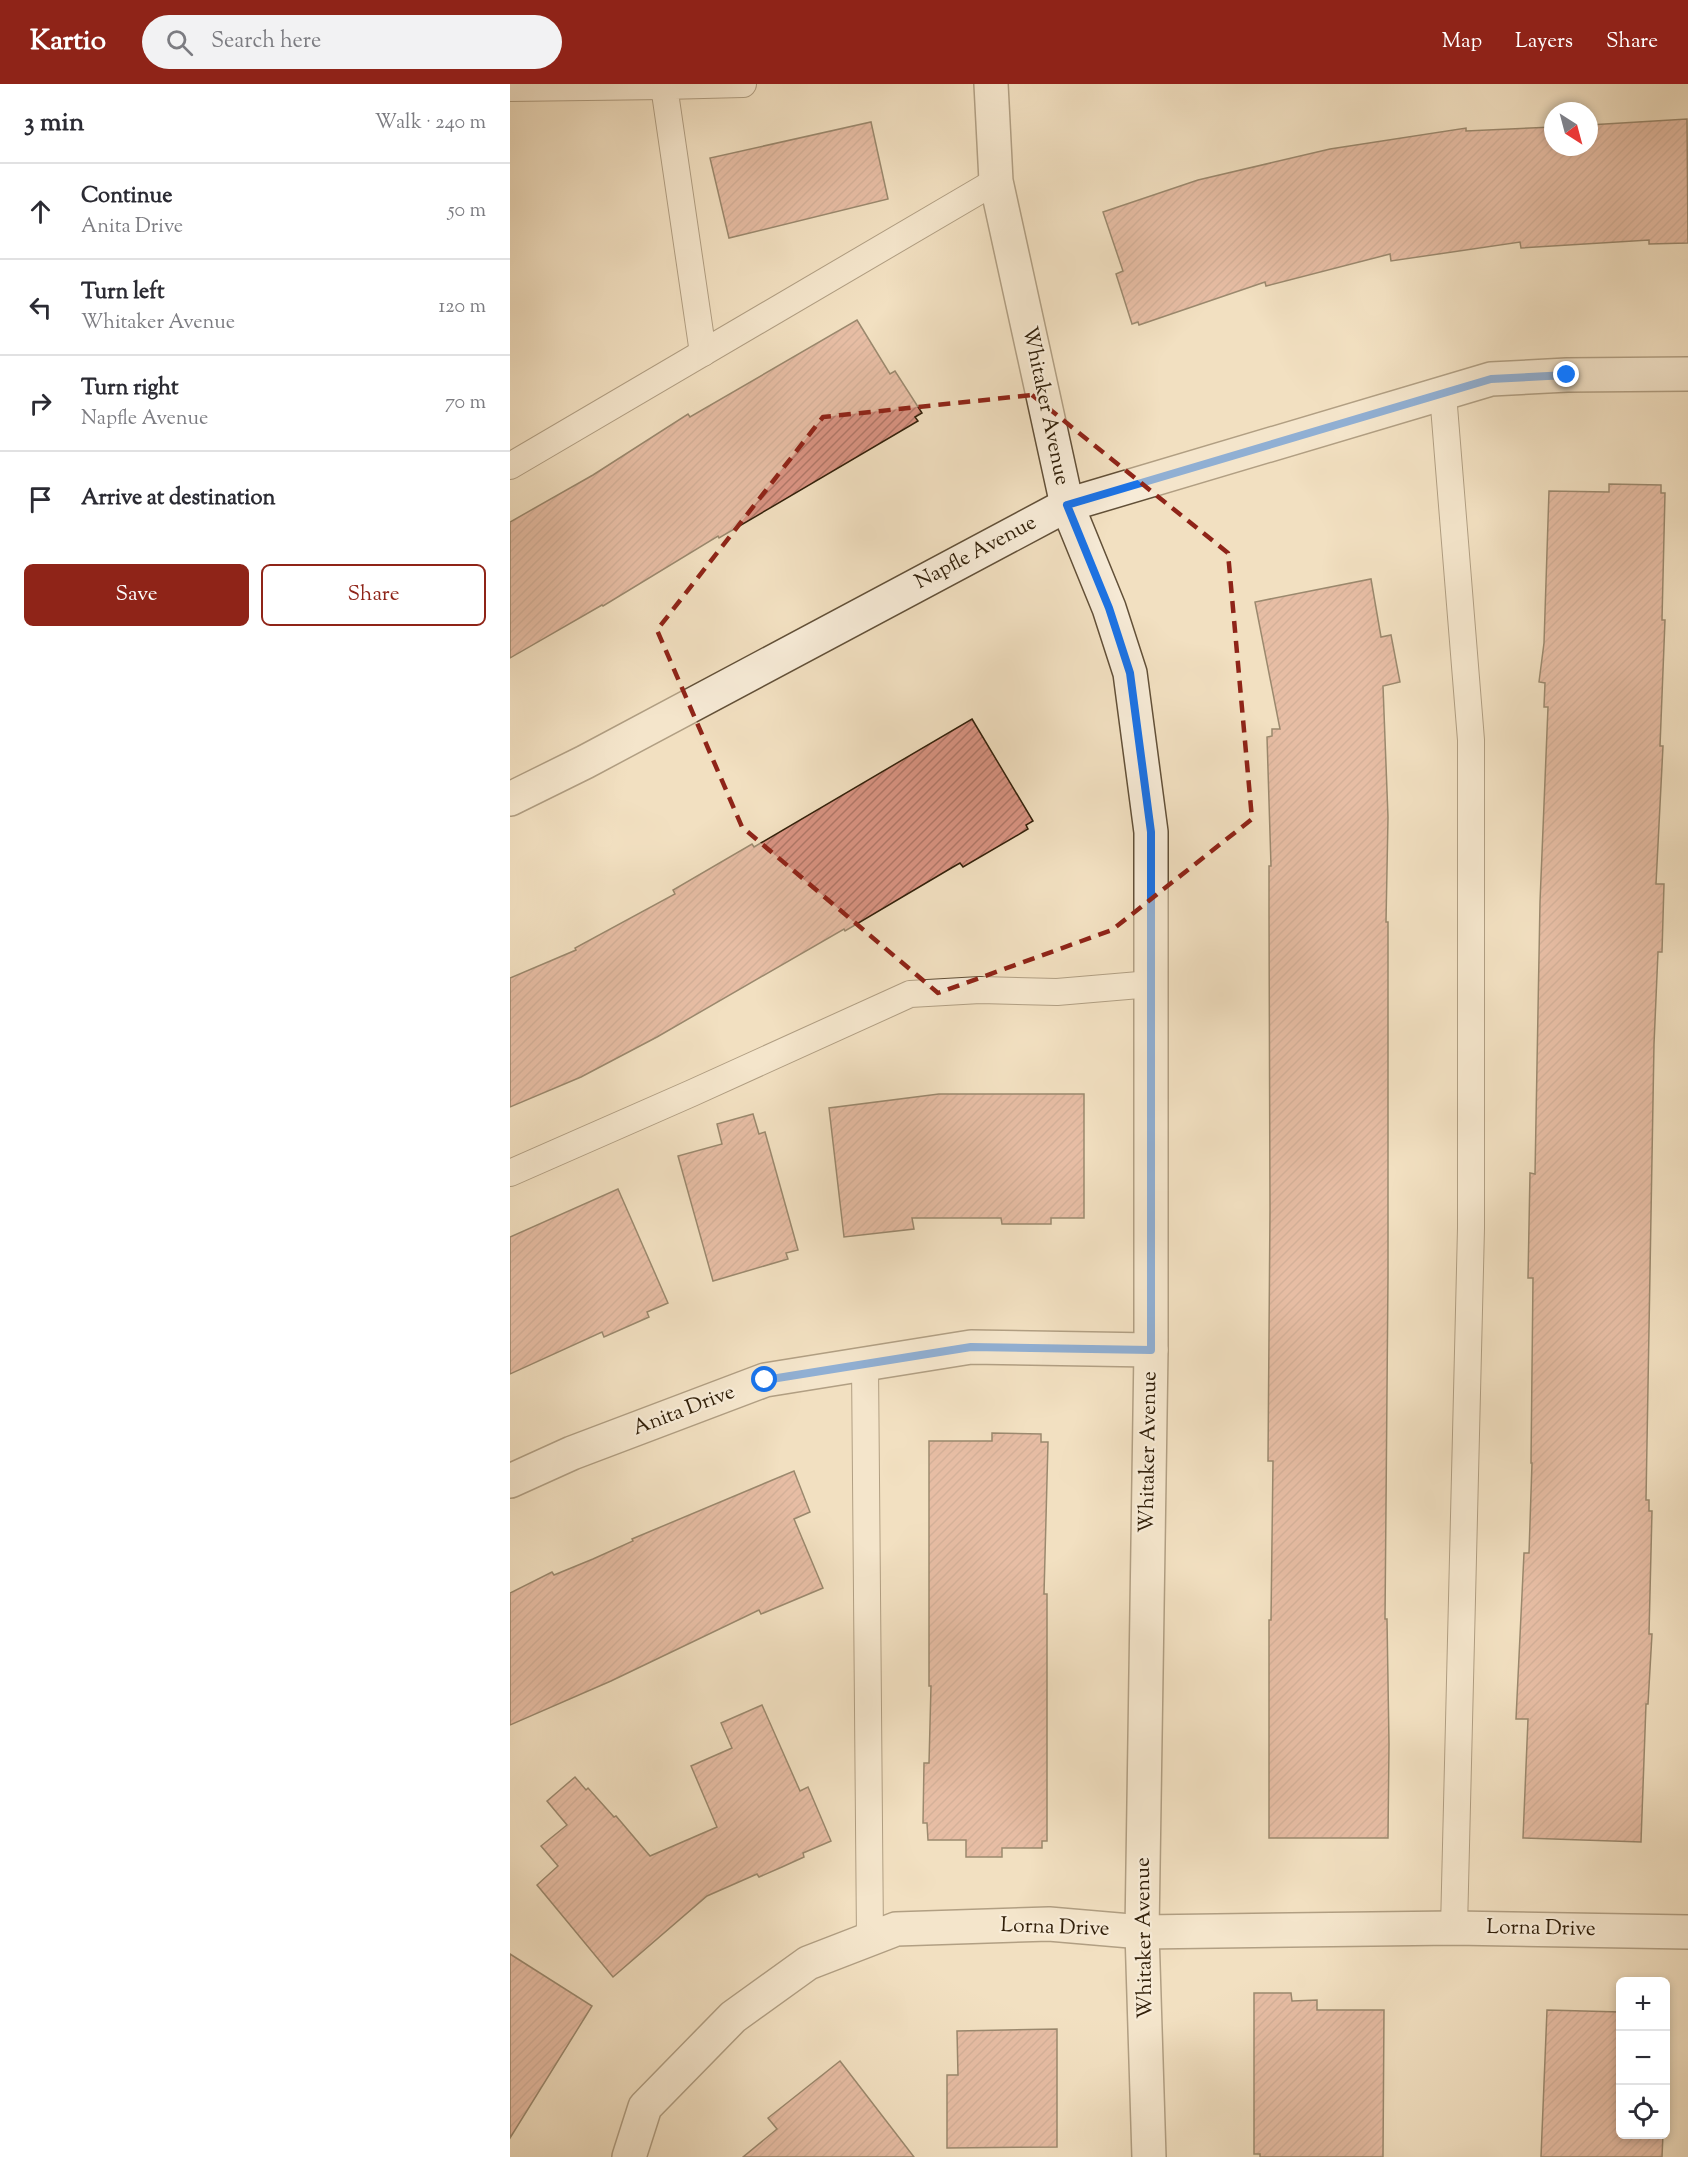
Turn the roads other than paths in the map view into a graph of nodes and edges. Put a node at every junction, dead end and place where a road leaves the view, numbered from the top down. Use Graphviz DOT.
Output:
graph roads {
  1 [pos="743,84"];
  2 [pos="991,84"];
  3 [pos="664,86"];
  4 [pos="510,88"];
  5 [pos="996,181"];
  6 [pos="703,353"];
  7 [pos="1688,374"];
  8 [pos="1443,394"];
  9 [pos="510,466"];
  10 [pos="1067,505"];
  11 [pos="510,799"];
  12 [pos="1151,984"];
  13 [pos="510,1173"];
  14 [pos="1151,1350"];
  15 [pos="865,1364"];
  16 [pos="510,1481"];
  17 [pos="1454,1928"];
  18 [pos="1143,1932"];
  19 [pos="1688,1932"];
  20 [pos="870,1938"];
  21 [pos="628,2157"];
  22 [pos="1149,2157"];
  1 -- 3 [label="lane"];
  2 -- 5 [label="street, Whitaker Avenue"];
  3 -- 4 [label="lane"];
  3 -- 6 [label="lane"];
  5 -- 6 [label="lane"];
  5 -- 10 [label="street, Whitaker Avenue"];
  6 -- 9 [label="lane"];
  7 -- 8 [label="street, Napfle Avenue"];
  8 -- 10 [label="street, Napfle Avenue"];
  8 -- 17 [label="lane"];
  10 -- 11 [label="street, Napfle Avenue"];
  10 -- 12 [label="street, Whitaker Avenue"];
  12 -- 13 [label="lane"];
  12 -- 14 [label="street, Whitaker Avenue"];
  14 -- 15 [label="street, Anita Drive"];
  14 -- 18 [label="street, Whitaker Avenue"];
  15 -- 16 [label="street, Anita Drive"];
  15 -- 20 [label="lane"];
  17 -- 18 [label="street, Lorna Drive"];
  17 -- 19 [label="street, Lorna Drive"];
  18 -- 20 [label="street, Lorna Drive"];
  18 -- 22 [label="street, Whitaker Avenue"];
  20 -- 21 [label="street, Lorna Drive"];
}
